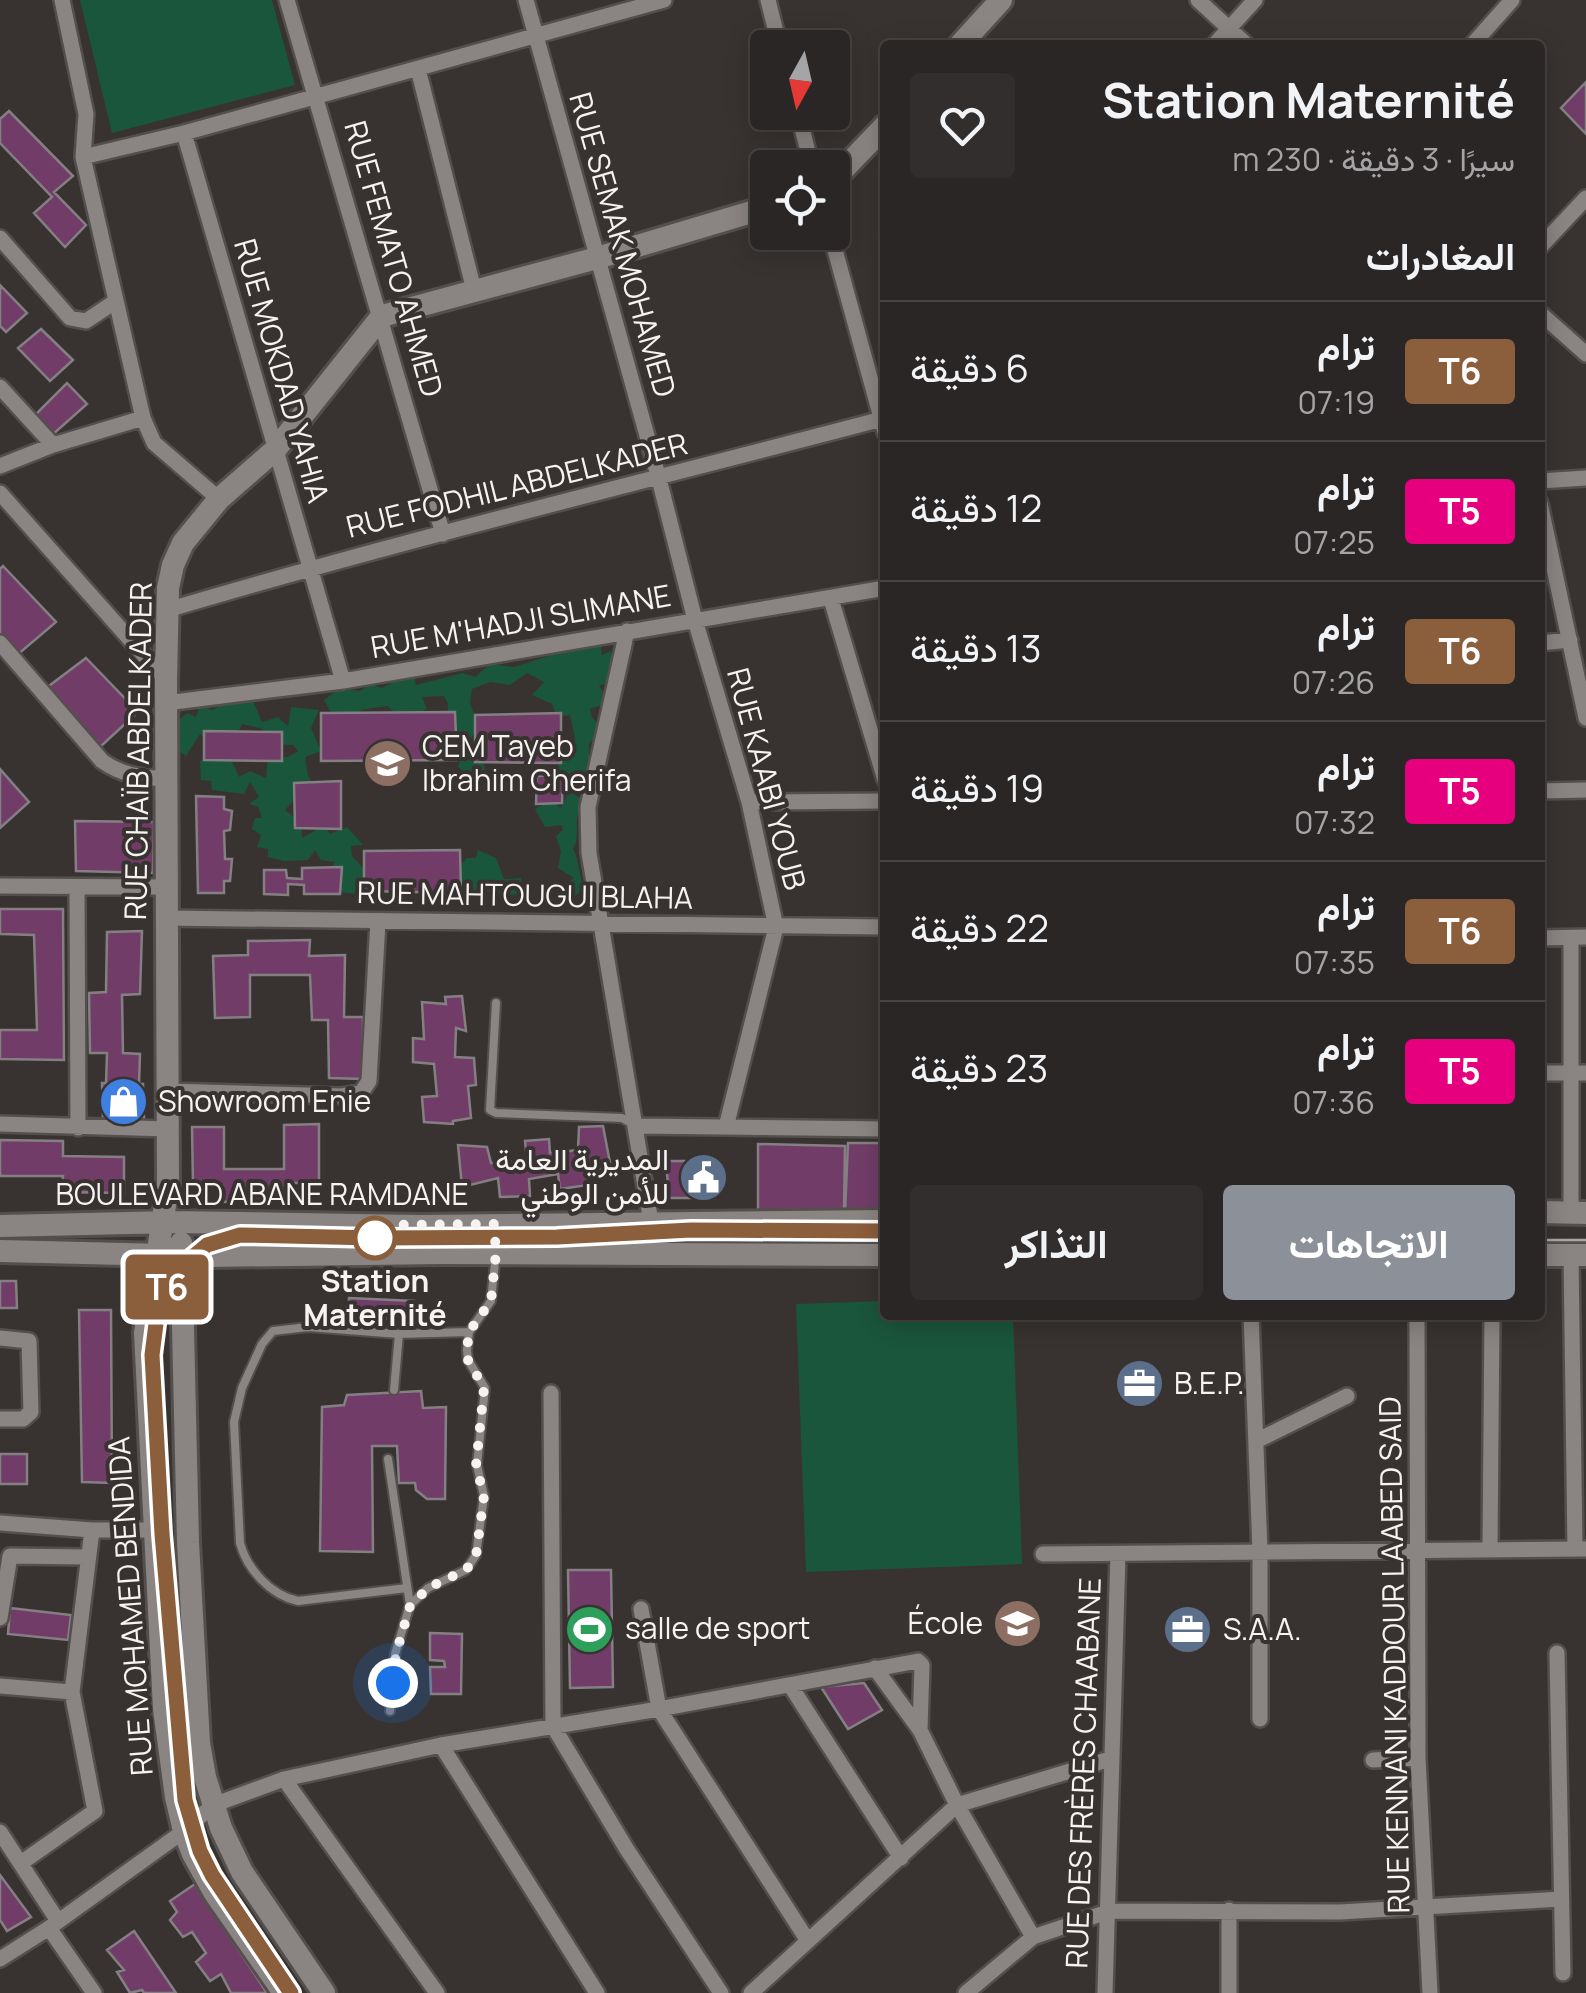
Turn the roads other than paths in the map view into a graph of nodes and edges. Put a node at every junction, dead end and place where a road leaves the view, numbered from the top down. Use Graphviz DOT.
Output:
graph roads {
  1 [pos="62,0"];
  2 [pos="287,0"];
  3 [pos="526,0"];
  4 [pos="664,0"];
  5 [pos="768,0"];
  6 [pos="1001,0"];
  7 [pos="1198,0"];
  8 [pos="1255,0"];
  9 [pos="1512,0"];
  10 [pos="1229,29"];
  11 [pos="776,30"];
  12 [pos="535,34"];
  13 [pos="965,40"];
  14 [pos="1219,40"];
  15 [pos="1241,40"];
  16 [pos="1476,40"];
  17 [pos="418,69"];
  18 [pos="317,97"];
  19 [pos="880,131"];
  20 [pos="184,133"];
  21 [pos="83,157"];
  22 [pos="850,162"];
  23 [pos="1586,198"];
  24 [pos="750,212"];
  25 [pos="0,238"];
  26 [pos="1545,242"];
  27 [pos="835,250"];
  28 [pos="597,258"];
  29 [pos="474,290"];
  30 [pos="116,301"];
  31 [pos="382,316"];
  32 [pos="1545,317"];
  33 [pos="1586,354"];
  34 [pos="0,387"];
  35 [pos="880,408"];
  36 [pos="142,418"];
  37 [pos="880,423"];
  38 [pos="53,446"];
  39 [pos="275,450"];
  40 [pos="0,466"];
  41 [pos="1586,478"];
  42 [pos="660,479"];
  43 [pos="1545,481"];
  44 [pos="0,494"];
  45 [pos="219,499"];
  46 [pos="1545,526"];
  47 [pos="443,534"];
  48 [pos="309,568"];
  49 [pos="880,589"];
  50 [pos="831,599"];
  51 [pos="167,610"];
  52 [pos="695,620"];
  53 [pos="626,631"];
  54 [pos="1570,640"];
  55 [pos="1545,642"];
  56 [pos="0,643"];
  57 [pos="14,659"];
  58 [pos="0,671"];
  59 [pos="343,680"];
  60 [pos="166,691"];
  61 [pos="1586,718"];
  62 [pos="880,763"];
  63 [pos="166,778"];
  64 [pos="1586,790"];
  65 [pos="1545,791"];
  66 [pos="880,801"];
  67 [pos="750,802"];
  68 [pos="0,870"];
  69 [pos="8,886"];
  70 [pos="77,886"];
  71 [pos="165,887"];
  72 [pos="165,918"];
  73 [pos="378,922"];
  74 [pos="603,924"];
  75 [pos="776,927"];
  76 [pos="880,927"];
  77 [pos="1545,938"];
  78 [pos="1578,938"];
  79 [pos="496,1003"];
  80 [pos="1545,1073"];
  81 [pos="1578,1073"];
  82 [pos="168,1091"];
  83 [pos="0,1124"];
  84 [pos="636,1126"];
  85 [pos="726,1127"];
  86 [pos="78,1128"];
  87 [pos="169,1129"];
  88 [pos="880,1129"];
  89 [pos="1545,1212"];
  90 [pos="1578,1212"];
  91 [pos="880,1220"];
  92 [pos="651,1222"];
  93 [pos="169,1223"];
  94 [pos="494,1224"];
  95 [pos="0,1226"];
  96 [pos="0,1250"];
  97 [pos="496,1253"];
  98 [pos="156,1255"];
  99 [pos="183,1255"];
  100 [pos="1545,1255"];
  101 [pos="1578,1255"];
  102 [pos="880,1256"];
  103 [pos="1250,1320"];
  104 [pos="1417,1320"];
  105 [pos="1492,1320"];
  106 [pos="469,1332"];
  107 [pos="400,1334"];
  108 [pos="0,1338"];
  109 [pos="394,1390"];
  110 [pos="552,1393"];
  111 [pos="1347,1396"];
  112 [pos="0,1419"];
  113 [pos="1256,1441"];
  114 [pos="388,1459"];
  115 [pos="0,1523"];
  116 [pos="92,1530"];
  117 [pos="155,1530"];
  118 [pos="1580,1549"];
  119 [pos="1490,1550"];
  120 [pos="1417,1551"];
  121 [pos="1260,1552"];
  122 [pos="1043,1554"];
  123 [pos="1118,1554"];
  124 [pos="87,1557"];
  125 [pos="407,1588"];
  126 [pos="410,1606"];
  127 [pos="640,1609"];
  128 [pos="0,1618"];
  129 [pos="1557,1653"];
  130 [pos="875,1668"];
  131 [pos="790,1685"];
  132 [pos="0,1686"];
  133 [pos="72,1692"];
  134 [pos="659,1709"];
  135 [pos="390,1712"];
  136 [pos="1260,1718"];
  137 [pos="553,1726"];
  138 [pos="920,1730"];
  139 [pos="440,1745"];
  140 [pos="1418,1758"];
  141 [pos="1110,1759"];
  142 [pos="1373,1760"];
  143 [pos="284,1779"];
  144 [pos="213,1806"];
  145 [pos="957,1806"];
  146 [pos="184,1831"];
  147 [pos="0,1832"];
  148 [pos="901,1858"];
  149 [pos="21,1863"];
  150 [pos="1561,1899"];
  151 [pos="1427,1906"];
  152 [pos="1228,1910"];
  153 [pos="1110,1911"];
  154 [pos="54,1924"];
  155 [pos="1033,1937"];
  156 [pos="808,1942"];
  157 [pos="0,1958"];
  158 [pos="1563,1973"];
  159 [pos="94,1993"];
  160 [pos="284,1993"];
  161 [pos="324,1993"];
  162 [pos="438,1993"];
  163 [pos="597,1993"];
  164 [pos="721,1993"];
  165 [pos="751,1993"];
  166 [pos="966,1993"];
  167 [pos="1105,1993"];
  168 [pos="1229,1993"];
  169 [pos="1430,1993"];
  1 -- 21 [label="street"];
  2 -- 18 [label="street, RUE FEMATO AHMED"];
  3 -- 12 [label="street, RUE SEMAK MOHAMED"];
  4 -- 12 [label="street"];
  5 -- 11 [label="street"];
  6 -- 13 [label="street"];
  7 -- 10 [label="street"];
  8 -- 10 [label="street"];
  9 -- 16 [label="street"];
  10 -- 14 [label="street"];
  10 -- 15 [label="street"];
  12 -- 17 [label="street"];
  12 -- 28 [label="street, RUE SEMAK MOHAMED"];
  17 -- 18 [label="street"];
  17 -- 29 [label="street"];
  18 -- 20 [label="street"];
  18 -- 31 [label="street, RUE FEMATO AHMED"];
  19 -- 22 [label="street"];
  20 -- 21 [label="street"];
  20 -- 39 [label="street, RUE MOKDAD YAHIA"];
  21 -- 30 [label="street"];
  23 -- 26 [label="street"];
  24 -- 28 [label="street"];
  25 -- 30 [label="street"];
  27 -- 35 [label="street"];
  28 -- 29 [label="street"];
  28 -- 42 [label="street, RUE SEMAK MOHAMED"];
  29 -- 31 [label="street"];
  30 -- 36 [label="street"];
  31 -- 39 [label="street, RUE CHAÏB ABDELKADER"];
  31 -- 47 [label="street, RUE FEMATO AHMED"];
  32 -- 33 [label="street"];
  34 -- 38 [label="street"];
  36 -- 38 [label="street"];
  36 -- 45 [label="street"];
  37 -- 42 [label="street, RUE FODHIL ABDELKADER"];
  38 -- 40 [label="street"];
  39 -- 45 [label="street, RUE CHAÏB ABDELKADER"];
  39 -- 48 [label="street, RUE MOKDAD YAHIA"];
  41 -- 43 [label="street"];
  42 -- 47 [label="street, RUE FODHIL ABDELKADER"];
  42 -- 52 [label="street, RUE SEMAK MOHAMED"];
  44 -- 60 [label="street"];
  45 -- 51 [label="street, RUE CHAÏB ABDELKADER"];
  46 -- 54 [label="street"];
  47 -- 48 [label="street, RUE FODHIL ABDELKADER"];
  48 -- 51 [label="street, RUE FODHIL ABDELKADER"];
  48 -- 59 [label="street, RUE MOKDAD YAHIA"];
  49 -- 50 [label="street, RUE M'HADJI SLIMANE"];
  50 -- 52 [label="street, RUE M'HADJI SLIMANE"];
  50 -- 62 [label="street"];
  51 -- 60 [label="street, RUE CHAÏB ABDELKADER"];
  52 -- 53 [label="street, RUE M'HADJI SLIMANE"];
  52 -- 67 [label="street, RUE KAABI YOUB"];
  53 -- 59 [label="street, RUE M'HADJI SLIMANE"];
  53 -- 74 [label="street"];
  54 -- 55 [label="street"];
  54 -- 61 [label="street"];
  56 -- 57 [label="street"];
  57 -- 58 [label="street"];
  57 -- 63 [label="street"];
  59 -- 60 [label="street, RUE M'HADJI SLIMANE"];
  60 -- 63 [label="street, RUE CHAÏB ABDELKADER"];
  63 -- 71 [label="street, RUE CHAÏB ABDELKADER"];
  64 -- 65 [label="street"];
  66 -- 67 [label="street"];
  67 -- 75 [label="street, RUE KAABI YOUB"];
  68 -- 69 [label="street"];
  69 -- 70 [label="street"];
  70 -- 71 [label="street"];
  70 -- 86 [label="street"];
  71 -- 72 [label="street, RUE CHAÏB ABDELKADER"];
  72 -- 73 [label="street, RUE MAHTOUGUI BLAHA"];
  72 -- 82 [label="street, RUE CHAÏB ABDELKADER"];
  73 -- 74 [label="street, RUE MAHTOUGUI BLAHA"];
  73 -- 82 [label="street"];
  74 -- 75 [label="street, RUE MAHTOUGUI BLAHA"];
  74 -- 84 [label="street"];
  75 -- 76 [label="street, RUE MAHTOUGUI BLAHA"];
  75 -- 85 [label="street, RUE KAABI YOUB"];
  77 -- 78 [label="street"];
  78 -- 81 [label="street"];
  79 -- 84 [label="lane"];
  80 -- 81 [label="street"];
  81 -- 90 [label="street"];
  82 -- 87 [label="street, RUE CHAÏB ABDELKADER"];
  83 -- 86 [label="street"];
  84 -- 85 [label="street"];
  84 -- 92 [label="street"];
  85 -- 88 [label="street"];
  86 -- 87 [label="street"];
  87 -- 93 [label="street, RUE CHAÏB ABDELKADER"];
  89 -- 90 [label="street"];
  91 -- 92 [label="street, BOULEVARD ABANE RAMDANE"];
  92 -- 94 [label="street, BOULEVARD ABANE RAMDANE"];
  93 -- 94 [label="street, BOULEVARD ABANE RAMDANE"];
  93 -- 95 [label="street, BOULEVARD ABANE RAMDANE"];
  93 -- 98 [label="street, RUE MOHAMED BENDIDA"];
  93 -- 99 [label="street, RUE CHAÏB ABDELKADER"];
  94 -- 97 [label="lane"];
  96 -- 98 [label="street, BOULEVARD ABANE RAMDANE"];
  97 -- 99 [label="street, BOULEVARD ABANE RAMDANE"];
  97 -- 102 [label="street, BOULEVARD ABANE RAMDANE"];
  97 -- 106 [label="lane"];
  98 -- 99 [label="street, BOULEVARD ABANE RAMDANE"];
  98 -- 117 [label="street, RUE MOHAMED BENDIDA"];
  99 -- 144 [label="street, RUE CHAÏB ABDELKADER"];
  100 -- 101 [label="street"];
  101 -- 118 [label="street"];
  103 -- 113 [label="street"];
  104 -- 120 [label="street, RUE KENNANI KADDOUR LAABED SAID"];
  105 -- 119 [label="street"];
  106 -- 107 [label="lane"];
  106 -- 126 [label="lane"];
  107 -- 109 [label="lane"];
  107 -- 125 [label="lane"];
  108 -- 112 [label="street"];
  110 -- 137 [label="street"];
  111 -- 113 [label="street"];
  113 -- 121 [label="street"];
  114 -- 125 [label="lane"];
  115 -- 116 [label="street"];
  116 -- 117 [label="street"];
  116 -- 124 [label="street"];
  117 -- 146 [label="street, RUE MOHAMED BENDIDA"];
  118 -- 119 [label="street"];
  119 -- 120 [label="street"];
  120 -- 121 [label="street"];
  120 -- 140 [label="street, RUE KENNANI KADDOUR LAABED SAID"];
  121 -- 123 [label="street"];
  121 -- 136 [label="street"];
  122 -- 123 [label="street"];
  123 -- 141 [label="street, RUE DES FRÈRES CHAABANE"];
  124 -- 128 [label="street"];
  124 -- 133 [label="street"];
  125 -- 126 [label="lane"];
  126 -- 135 [label="lane"];
  127 -- 134 [label="street"];
  129 -- 150 [label="street"];
  130 -- 131 [label="street"];
  130 -- 138 [label="street"];
  130 -- 138 [label="street"];
  131 -- 134 [label="street"];
  131 -- 148 [label="street"];
  132 -- 133 [label="street"];
  133 -- 149 [label="street"];
  134 -- 137 [label="street"];
  134 -- 156 [label="street"];
  137 -- 139 [label="street"];
  137 -- 164 [label="street"];
  138 -- 145 [label="street"];
  139 -- 143 [label="street"];
  139 -- 163 [label="street"];
  140 -- 142 [label="street"];
  140 -- 151 [label="street, RUE KENNANI KADDOUR LAABED SAID"];
  141 -- 145 [label="street"];
  141 -- 153 [label="street, RUE DES FRÈRES CHAABANE"];
  143 -- 144 [label="street"];
  143 -- 162 [label="street"];
  144 -- 146 [label="street"];
  144 -- 161 [label="street, RUE CHAÏB ABDELKADER"];
  145 -- 148 [label="street"];
  145 -- 155 [label="street"];
  146 -- 154 [label="street"];
  146 -- 160 [label="street, RUE MOHAMED BENDIDA"];
  147 -- 149 [label="street"];
  148 -- 156 [label="street"];
  149 -- 154 [label="street"];
  150 -- 151 [label="street"];
  150 -- 158 [label="street"];
  151 -- 152 [label="street"];
  151 -- 169 [label="street, RUE KENNANI KADDOUR LAABED SAID"];
  152 -- 153 [label="street"];
  152 -- 168 [label="street"];
  153 -- 155 [label="street"];
  153 -- 167 [label="street, RUE DES FRÈRES CHAABANE"];
  154 -- 157 [label="street"];
  154 -- 159 [label="street"];
  155 -- 166 [label="street"];
  156 -- 165 [label="street"];
}
